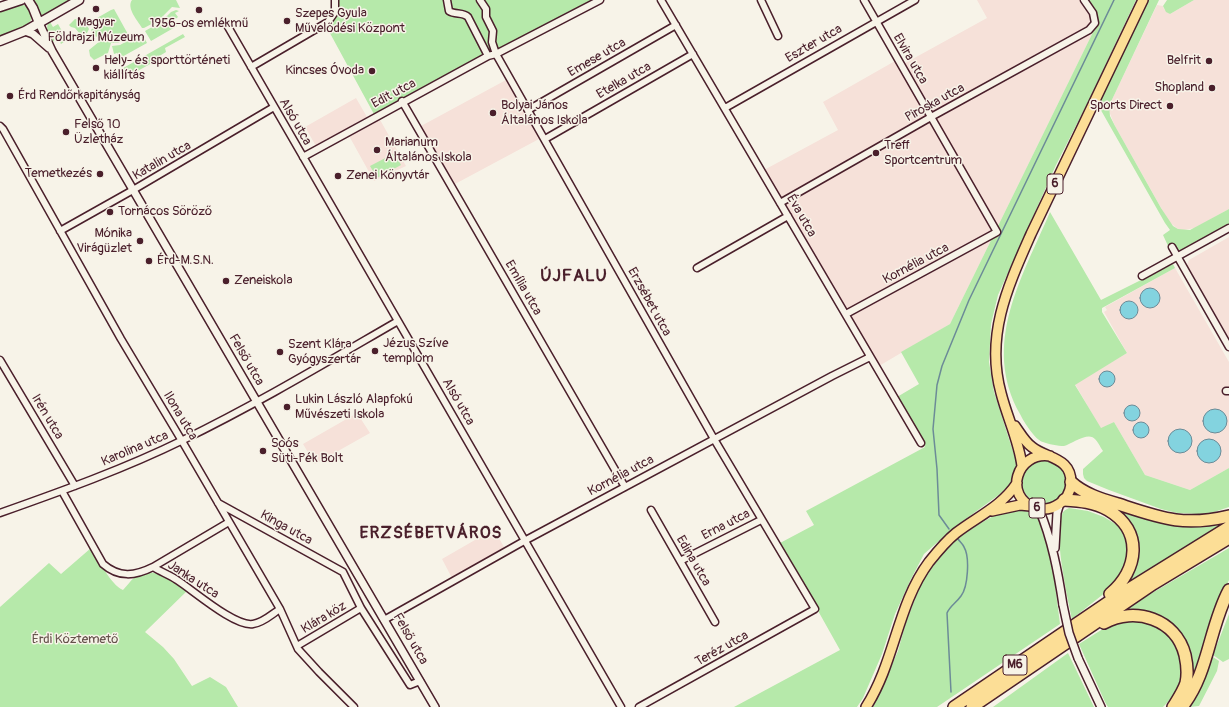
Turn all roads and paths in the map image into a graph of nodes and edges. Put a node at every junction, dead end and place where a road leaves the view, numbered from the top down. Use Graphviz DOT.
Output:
graph roads {
  1 [pos="28,0"];
  2 [pos="79,0"];
  3 [pos="334,0"];
  4 [pos="447,0"];
  5 [pos="480,0"];
  6 [pos="600,0"];
  7 [pos="661,0"];
  8 [pos="761,0"];
  9 [pos="864,0"];
  10 [pos="915,0"];
  11 [pos="1084,0"];
  12 [pos="1143,0"];
  13 [pos="16,1"];
  14 [pos="0,7"];
  15 [pos="876,21"];
  16 [pos="40,23"];
  17 [pos="227,25"];
  18 [pos="676,25"];
  19 [pos="25,31"];
  20 [pos="778,36"];
  21 [pos="0,41"];
  22 [pos="52,51"];
  23 [pos="496,54"];
  24 [pos="693,54"];
  25 [pos="488,56"];
  26 [pos="251,67"];
  27 [pos="402,101"];
  28 [pos="274,107"];
  29 [pos="724,108"];
  30 [pos="528,110"];
  31 [pos="931,117"];
  32 [pos="0,126"];
  33 [pos="545,139"];
  34 [pos="303,157"];
  35 [pos="133,190"];
  36 [pos="780,203"];
  37 [pos="788,216"];
  38 [pos="1229,228"];
  39 [pos="60,230"];
  40 [pos="997,232"];
  41 [pos="1172,247"];
  42 [pos="1177,257"];
  43 [pos="697,268"];
  44 [pos="1142,276"];
  45 [pos="846,314"];
  46 [pos="398,321"];
  47 [pos="1229,347"];
  48 [pos="870,357"];
  49 [pos="0,360"];
  50 [pos="257,402"];
  51 [pos="1008,416"];
  52 [pos="714,439"];
  53 [pos="182,440"];
  54 [pos="921,443"];
  55 [pos="1050,456"];
  56 [pos="1022,466"];
  57 [pos="1071,482"];
  58 [pos="1017,483"];
  59 [pos="75,486"];
  60 [pos="625,487"];
  61 [pos="62,490"];
  62 [pos="1062,502"];
  63 [pos="218,504"];
  64 [pos="1035,507"];
  65 [pos="652,510"];
  66 [pos="987,512"];
  67 [pos="0,513"];
  68 [pos="1229,516"];
  69 [pos="761,520"];
  70 [pos="229,522"];
  71 [pos="1229,527"];
  72 [pos="1229,538"];
  73 [pos="526,540"];
  74 [pos="1056,560"];
  75 [pos="680,561"];
  76 [pos="153,567"];
  77 [pos="343,572"];
  78 [pos="1229,590"];
  79 [pos="361,608"];
  80 [pos="280,609"];
  81 [pos="815,610"];
  82 [pos="384,620"];
  83 [pos="715,622"];
  84 [pos="1076,630"];
  85 [pos="297,646"];
  86 [pos="420,681"];
  87 [pos="354,707"];
  88 [pos="435,707"];
  89 [pos="621,707"];
  90 [pos="639,707"];
  91 [pos="866,707"];
  92 [pos="954,707"];
  93 [pos="972,707"];
  94 [pos="1101,707"];
  95 [pos="1173,707"];
  96 [pos="1182,707"];
  1 -- 16 [label="main road"];
  2 -- 16 [label="main road"];
  3 -- 26 [label="street"];
  4 -- 25 [label="street"];
  5 -- 23 [label="street, Erzsébet utca"];
  6 -- 23 [label="street, Edit utca"];
  7 -- 18 [label="street, Éva utca"];
  8 -- 20 [label="street"];
  9 -- 15 [label="street, Elvira utca"];
  10 -- 15 [label="street, Eszter utca"];
  11 -- 31 [label="street, Piroska utca"];
  12 -- 51 [label="main road, 6"];
  13 -- 14 [label="main road"];
  15 -- 29 [label="street, Eszter utca"];
  15 -- 31 [label="street, Elvira utca"];
  16 -- 19 [label="main road"];
  16 -- 22 [label="street, Felső utca"];
  17 -- 26 [label="street, Alsó utca"];
  18 -- 24 [label="street, Éva utca"];
  18 -- 30 [label="street, Emese utca"];
  19 -- 21 [label="main road"];
  19 -- 22 [label="street, Felső utca"];
  22 -- 35 [label="street, Felső utca"];
  23 -- 25 [label="street, Edit utca"];
  23 -- 30 [label="street, Erzsébet utca"];
  24 -- 29 [label="street, Éva utca"];
  24 -- 33 [label="street, Etelka utca"];
  25 -- 27 [label="street, Edit utca"];
  26 -- 28 [label="street, Alsó utca"];
  27 -- 34 [label="street, Edit utca"];
  27 -- 60 [label="street, Emília utca"];
  28 -- 34 [label="street, Alsó utca"];
  28 -- 35 [label="street, Katalin utca"];
  29 -- 36 [label="street, Éva utca"];
  30 -- 33 [label="street, Erzsébet utca"];
  31 -- 36 [label="street, Piroska utca"];
  31 -- 40 [label="street, Elvira utca"];
  32 -- 39 [label="street, Ilona utca"];
  33 -- 52 [label="street, Erzsébet utca"];
  34 -- 46 [label="street, Alsó utca"];
  35 -- 39 [label="street, Katalin utca"];
  35 -- 50 [label="street, Felső utca"];
  36 -- 37 [label="street, Éva utca"];
  37 -- 43 [label="street"];
  37 -- 45 [label="street, Éva utca"];
  38 -- 42 [label="street"];
  39 -- 53 [label="street, Ilona utca"];
  40 -- 45 [label="street, Kornélia utca"];
  41 -- 42 [label="street"];
  42 -- 44 [label="street"];
  42 -- 47 [label="street"];
  45 -- 48 [label="street, Éva utca"];
  46 -- 50 [label="street, Karolina utca"];
  46 -- 73 [label="street, Alsó utca"];
  48 -- 52 [label="street, Kornélia utca"];
  48 -- 54 [label="street, Éva utca"];
  49 -- 59 [label="street, Irén utca"];
  50 -- 53 [label="street, Karolina utca"];
  50 -- 82 [label="street, Felső utca"];
  51 -- 55 [label="main road, 6"];
  51 -- 56 [label="main road, 6"];
  52 -- 60 [label="street, Kornélia utca"];
  52 -- 69 [label="street, Erzsébet utca"];
  53 -- 59 [label="street, Karolina utca"];
  53 -- 63 [label="street, Ilona utca"];
  55 -- 56 [label="main road"];
  55 -- 57 [label="main road, 6"];
  56 -- 58 [label="main road, 6"];
  57 -- 62 [label="main road, 6"];
  57 -- 68 [label="highway"];
  58 -- 64 [label="main road, 6"];
  58 -- 66 [label="main road, 6"];
  59 -- 61 [label="street, Karolina utca"];
  60 -- 73 [label="street, Kornélia utca"];
  61 -- 67 [label="street, Karolina utca"];
  61 -- 76 [label="street, Janka utca"];
  62 -- 64 [label="main road, 6"];
  62 -- 74 [label="street"];
  62 -- 84 [label="highway"];
  63 -- 70 [label="street, Ilona utca"];
  63 -- 77 [label="street, Kinga utca"];
  64 -- 66 [label="main road, 6"];
  64 -- 74 [label="street"];
  65 -- 75 [label="street, Edina utca"];
  66 -- 91 [label="main road, 6"];
  69 -- 75 [label="street, Erna utca"];
  69 -- 81 [label="street, Erzsébet utca"];
  70 -- 76 [label="street"];
  70 -- 80 [label="street, Ilona utca"];
  71 -- 84 [label="highway, M6"];
  72 -- 84 [label="highway, M6"];
  73 -- 82 [label="street, Kornélia utca"];
  73 -- 89 [label="street, Alsó utca"];
  74 -- 94 [label="street, bridge"];
  75 -- 83 [label="street, Edina utca"];
  76 -- 80 [label="street, Janka utca"];
  77 -- 79 [label="street, Felső utca"];
  78 -- 96 [label="highway"];
  79 -- 85 [label="street, Klára köz"];
  79 -- 86 [label="street, Felső utca"];
  80 -- 85 [label="street, Ilona utca"];
  81 -- 90 [label="street, Teréz utca"];
  82 -- 86 [label="street, Felső utca"];
  84 -- 92 [label="highway, M6"];
  84 -- 93 [label="highway, M6"];
  84 -- 95 [label="highway"];
  85 -- 87 [label="street, Ilona utca"];
  86 -- 88 [label="street, Felső utca"];
}
